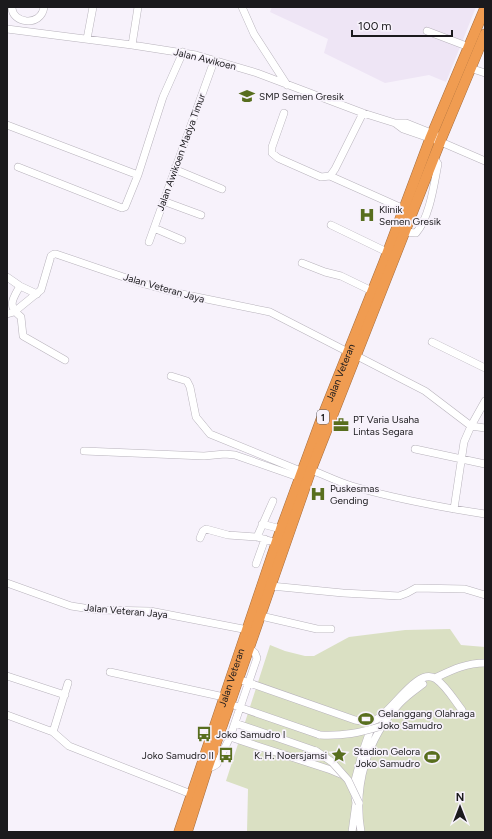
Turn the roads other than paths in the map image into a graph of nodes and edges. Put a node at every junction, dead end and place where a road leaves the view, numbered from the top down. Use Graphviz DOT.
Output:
graph roads {
  1 [pos="12,7"];
  2 [pos="44,7"];
  3 [pos="93,7"];
  4 [pos="138,7"];
  5 [pos="242,7"];
  6 [pos="485,8"];
  7 [pos="28,21"];
  8 [pos="7,28"];
  9 [pos="27,31"];
  10 [pos="427,31"];
  11 [pos="485,36"];
  12 [pos="87,39"];
  13 [pos="132,44"];
  14 [pos="469,47"];
  15 [pos="183,52"];
  16 [pos="214,61"];
  17 [pos="470,68"];
  18 [pos="485,73"];
  19 [pos="288,85"];
  20 [pos="284,113"];
  21 [pos="363,113"];
  22 [pos="7,125"];
  23 [pos="437,138"];
  24 [pos="485,161"];
  25 [pos="18,166"];
  26 [pos="174,169"];
  27 [pos="138,174"];
  28 [pos="330,176"];
  29 [pos="222,189"];
  30 [pos="163,201"];
  31 [pos="404,209"];
  32 [pos="201,215"];
  33 [pos="331,225"];
  34 [pos="154,228"];
  35 [pos="182,240"];
  36 [pos="149,242"];
  37 [pos="388,252"];
  38 [pos="302,264"];
  39 [pos="7,277"];
  40 [pos="20,286"];
  41 [pos="372,291"];
  42 [pos="37,294"];
  43 [pos="10,313"];
  44 [pos="432,342"];
  45 [pos="352,354"];
  46 [pos="65,360"];
  47 [pos="485,368"];
  48 [pos="171,376"];
  49 [pos="485,401"];
  50 [pos="471,426"];
  51 [pos="485,428"];
  52 [pos="415,448"];
  53 [pos="84,451"];
  54 [pos="461,459"];
  55 [pos="485,464"];
  56 [pos="305,473"];
  57 [pos="273,501"];
  58 [pos="454,509"];
  59 [pos="485,514"];
  60 [pos="262,524"];
  61 [pos="281,530"];
  62 [pos="200,538"];
  63 [pos="261,538"];
  64 [pos="277,543"];
  65 [pos="256,564"];
  66 [pos="7,583"];
  67 [pos="271,586"];
  68 [pos="485,595"];
  69 [pos="261,616"];
  70 [pos="331,629"];
  71 [pos="248,630"];
  72 [pos="485,663"];
  73 [pos="110,672"];
  74 [pos="7,676"];
  75 [pos="435,678"];
  76 [pos="243,681"];
  77 [pos="68,683"];
  78 [pos="423,684"];
  79 [pos="65,695"];
  80 [pos="226,701"];
  81 [pos="240,707"];
  82 [pos="462,710"];
  83 [pos="7,715"];
  84 [pos="373,721"];
  85 [pos="235,723"];
  86 [pos="382,726"];
  87 [pos="53,732"];
  88 [pos="219,734"];
  89 [pos="230,738"];
  90 [pos="207,769"];
  91 [pos="353,788"];
  92 [pos="191,794"];
  93 [pos="358,803"];
  94 [pos="179,832"];
  95 [pos="187,832"];
  96 [pos="352,832"];
  97 [pos="361,832"];
  1 -- 7 [label="street"];
  2 -- 7 [label="street"];
  3 -- 12 [label="street"];
  4 -- 13 [label="street"];
  5 -- 19 [label="street"];
  6 -- 14 [label="highway, Jalan Veteran / 1"];
  7 -- 9 [label="street"];
  8 -- 9 [label="street, Jalan Awikoen"];
  9 -- 12 [label="street, Jalan Awikoen"];
  10 -- 14 [label="street"];
  11 -- 17 [label="highway, Jalan Veteran / 1"];
  12 -- 13 [label="street, Jalan Awikoen"];
  13 -- 15 [label="street, Jalan Awikoen"];
  14 -- 23 [label="highway, Jalan Veteran / 1"];
  15 -- 16 [label="street, Jalan Awikoen"];
  15 -- 27 [label="street"];
  16 -- 19 [label="street, Jalan Awikoen"];
  16 -- 26 [label="street, Jalan Awikoen Madya Timur"];
  17 -- 18 [label="street"];
  17 -- 23 [label="highway, Jalan Veteran / 1"];
  19 -- 21 [label="street, Jalan Awikoen"];
  20 -- 28 [label="street"];
  21 -- 23 [label="street, Jalan Awikoen"];
  21 -- 28 [label="street"];
  22 -- 27 [label="street"];
  23 -- 24 [label="street, Jalan Awikoen"];
  23 -- 31 [label="highway, Jalan Veteran / 1"];
  23 -- 45 [label="highway, Jalan Veteran / 1"];
  25 -- 27 [label="street"];
  26 -- 29 [label="street"];
  26 -- 30 [label="street, Jalan Awikoen Madya Timur"];
  28 -- 31 [label="street"];
  30 -- 32 [label="street"];
  30 -- 34 [label="street, Jalan Awikoen Madya Timur"];
  31 -- 37 [label="highway, Jalan Veteran / 1"];
  33 -- 37 [label="street"];
  34 -- 35 [label="street"];
  34 -- 36 [label="street, Jalan Awikoen Madya Timur"];
  37 -- 41 [label="highway, Jalan Veteran / 1"];
  38 -- 41 [label="street"];
  39 -- 40 [label="street"];
  40 -- 42 [label="street"];
  40 -- 43 [label="street"];
  41 -- 45 [label="highway, Jalan Veteran / 1"];
  42 -- 43 [label="street, Jalan Veteran Jaya"];
  42 -- 45 [label="street, Jalan Veteran Jaya"];
  43 -- 46 [label="street"];
  44 -- 47 [label="street"];
  45 -- 50 [label="street, Jalan Veteran Jaya"];
  45 -- 56 [label="highway, Jalan Veteran / 1"];
  48 -- 56 [label="street"];
  49 -- 50 [label="street"];
  50 -- 51 [label="street"];
  50 -- 54 [label="street"];
  52 -- 54 [label="street"];
  53 -- 56 [label="street"];
  54 -- 55 [label="street"];
  54 -- 58 [label="street"];
  56 -- 58 [label="street"];
  56 -- 61 [label="highway, Jalan Veteran / 1"];
  56 -- 67 [label="highway, Jalan Veteran / 1"];
  57 -- 60 [label="street"];
  58 -- 59 [label="street"];
  60 -- 61 [label="street"];
  60 -- 63 [label="street"];
  61 -- 64 [label="highway, Jalan Veteran / 1"];
  62 -- 63 [label="street"];
  63 -- 64 [label="street"];
  63 -- 65 [label="street"];
  64 -- 71 [label="highway, Jalan Veteran / 1"];
  66 -- 71 [label="street, Jalan Veteran Jaya"];
  67 -- 68 [label="street"];
  67 -- 69 [label="highway, Jalan Veteran / 1"];
  69 -- 70 [label="street"];
  69 -- 76 [label="highway, Jalan Veteran / 1"];
  71 -- 80 [label="highway, Jalan Veteran / 1"];
  72 -- 75 [label="street"];
  73 -- 80 [label="street"];
  74 -- 79 [label="street"];
  75 -- 82 [label="street"];
  75 -- 84 [label="street"];
  76 -- 80 [label="highway, Jalan Veteran / 1"];
  76 -- 81 [label="street"];
  76 -- 84 [label="street"];
  77 -- 79 [label="street"];
  78 -- 86 [label="street"];
  79 -- 87 [label="street"];
  80 -- 81 [label="street"];
  80 -- 88 [label="highway, Jalan Veteran / 1"];
  80 -- 92 [label="highway, Jalan Veteran / 1"];
  81 -- 85 [label="street"];
  81 -- 86 [label="street, bridge"];
  83 -- 87 [label="street"];
  84 -- 91 [label="street"];
  85 -- 89 [label="street"];
  85 -- 93 [label="street, bridge"];
  86 -- 93 [label="street, bridge"];
  87 -- 92 [label="street"];
  88 -- 89 [label="street"];
  88 -- 90 [label="highway, Jalan Veteran / 1"];
  89 -- 90 [label="street"];
  89 -- 91 [label="street"];
  90 -- 95 [label="highway, Jalan Veteran / 1"];
  91 -- 96 [label="street"];
  92 -- 94 [label="highway, Jalan Veteran / 1"];
  93 -- 97 [label="street"];
}
